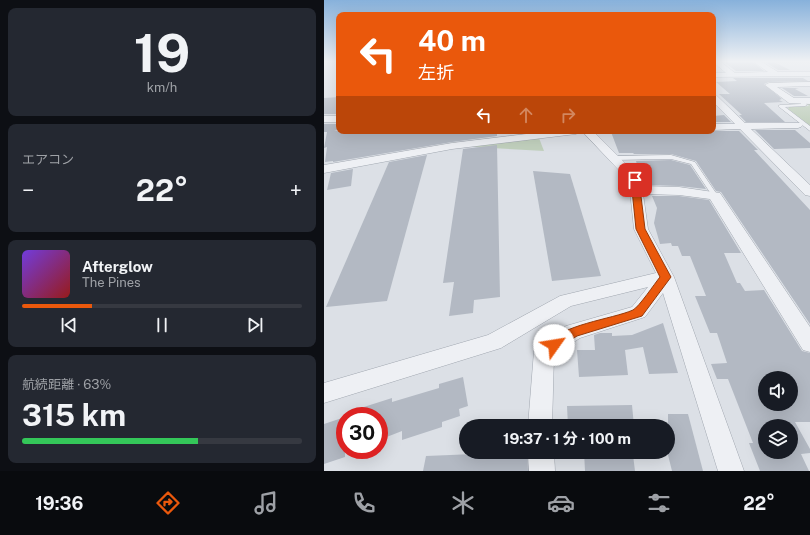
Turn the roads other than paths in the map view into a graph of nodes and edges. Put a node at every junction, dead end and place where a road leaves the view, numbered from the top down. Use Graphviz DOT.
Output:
graph roads {
  1 [pos="799,84"];
  2 [pos="810,84"];
  3 [pos="810,92"];
  4 [pos="716,100"];
  5 [pos="804,102"];
  6 [pos="324,119"];
  7 [pos="336,119"];
  8 [pos="798,125"];
  9 [pos="743,126"];
  10 [pos="716,127"];
  11 [pos="810,129"];
  12 [pos="551,134"];
  13 [pos="590,134"];
  14 [pos="614,158"];
  15 [pos="324,169"];
  16 [pos="637,190"];
  17 [pos="810,192"];
  18 [pos="715,196"];
  19 [pos="666,277"];
  20 [pos="810,344"];
  21 [pos="324,393"];
  22 [pos="540,419"];
  23 [pos="541,459"];
  24 [pos="542,471"];
  25 [pos="731,471"];
  1 -- 2 [label="street"];
  1 -- 3 [label="street"];
  1 -- 5 [label="street"];
  4 -- 9 [label="street"];
  5 -- 11 [label="lane"];
  6 -- 7 [label="street"];
  8 -- 9 [label="street"];
  9 -- 10 [label="street"];
  9 -- 17 [label="street"];
  12 -- 15 [label="street"];
  13 -- 14 [label="street"];
  14 -- 16 [label="street"];
  14 -- 18 [label="lane"];
  16 -- 18 [label="street"];
  16 -- 19 [label="street"];
  18 -- 20 [label="street"];
  19 -- 21 [label="street"];
  19 -- 22 [label="street"];
  19 -- 25 [label="street"];
  23 -- 24 [label="street"];
}
